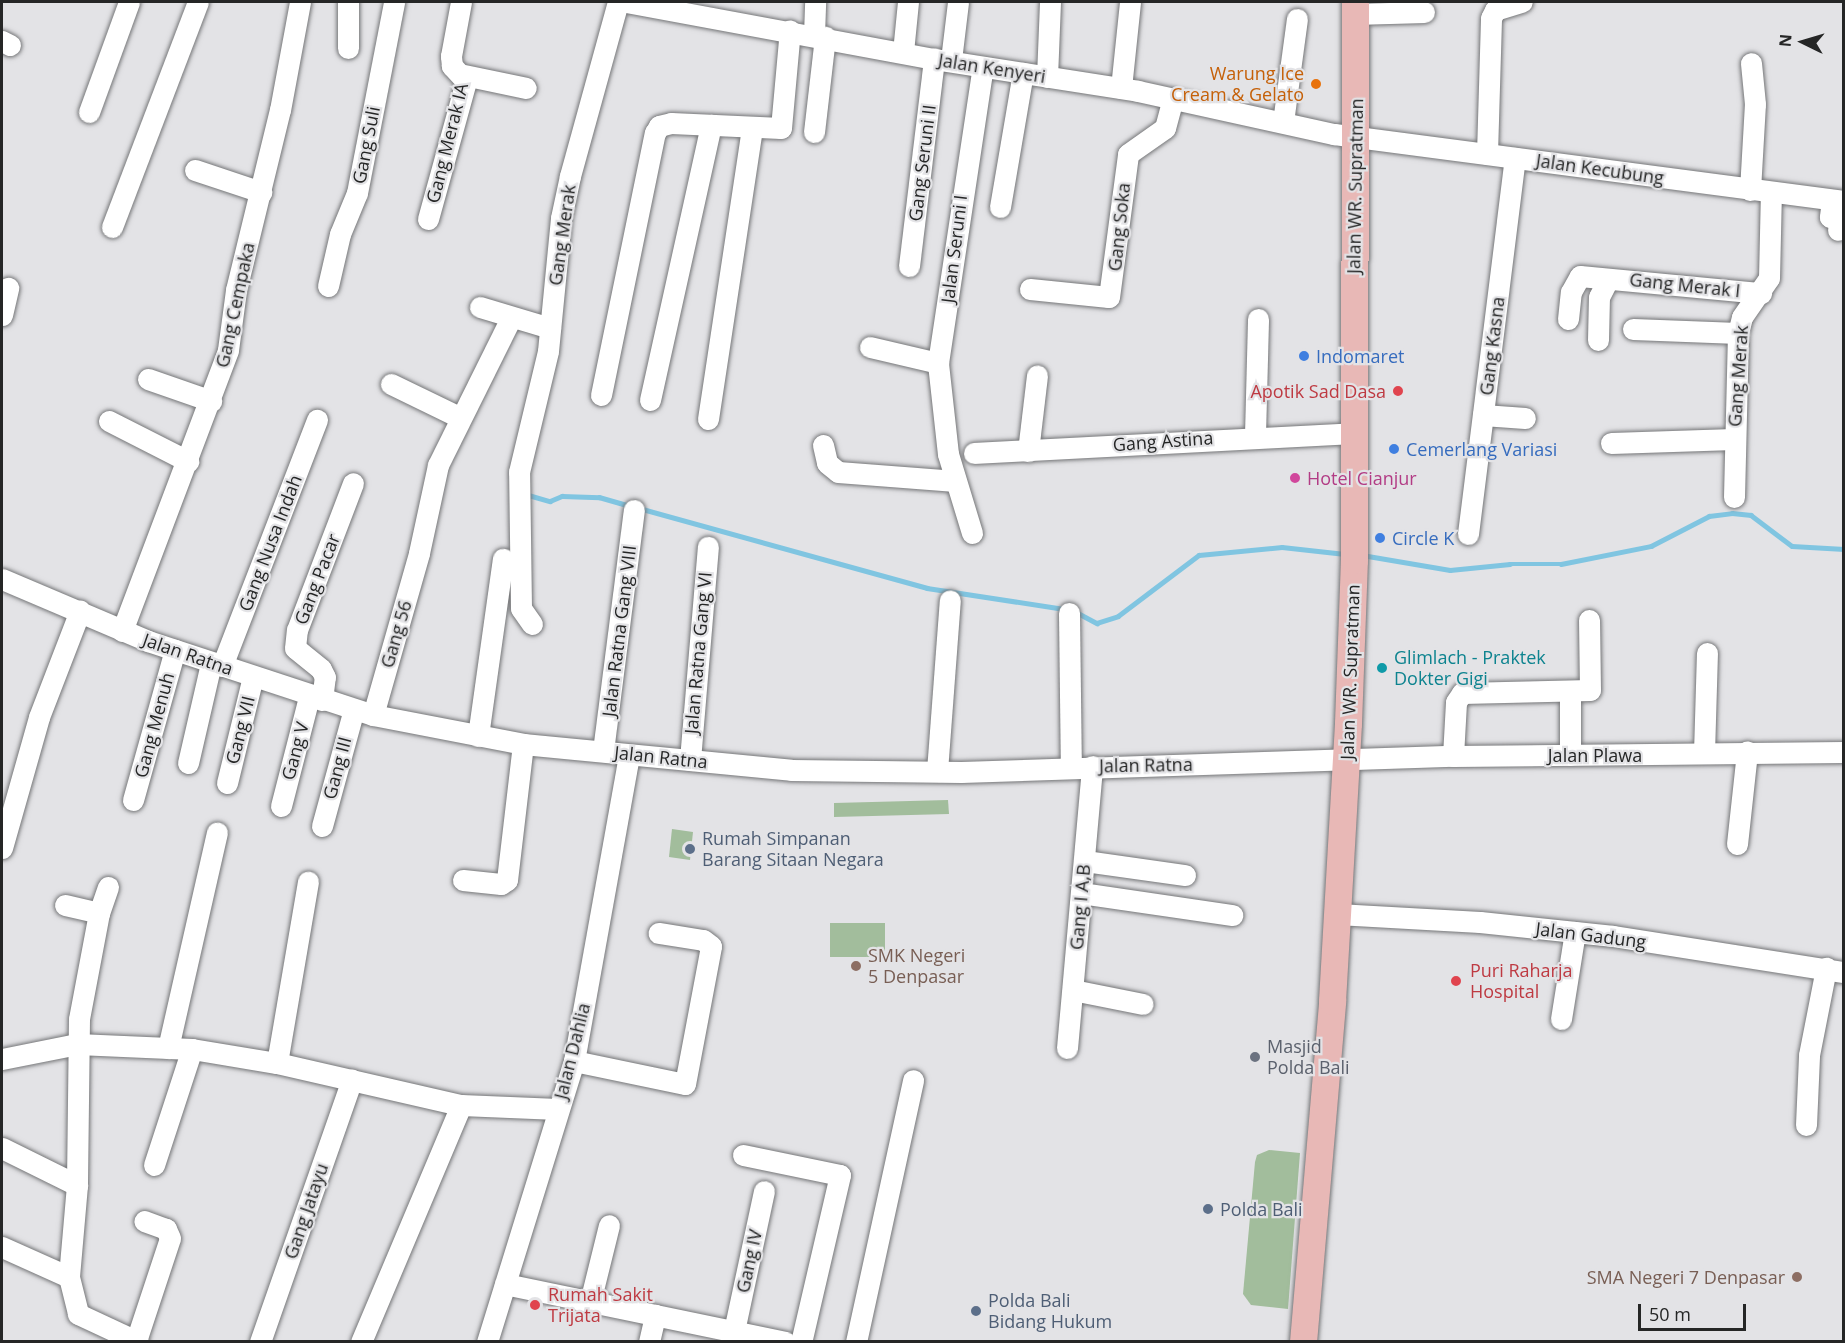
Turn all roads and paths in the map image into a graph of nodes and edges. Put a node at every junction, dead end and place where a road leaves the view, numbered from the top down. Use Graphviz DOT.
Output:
graph roads {
  1 [pos="129,2"];
  2 [pos="198,2"];
  3 [pos="300,2"];
  4 [pos="348,2"];
  5 [pos="394,2"];
  6 [pos="461,2"];
  7 [pos="618,2"];
  8 [pos="626,2"];
  9 [pos="815,2"];
  10 [pos="908,2"];
  11 [pos="958,2"];
  12 [pos="1050,2"];
  13 [pos="1130,2"];
  14 [pos="1522,2"];
  15 [pos="1355,8"];
  16 [pos="1424,12"];
  17 [pos="1297,19"];
  18 [pos="790,30"];
  19 [pos="820,36"];
  20 [pos="348,48"];
  21 [pos="903,52"];
  22 [pos="943,60"];
  23 [pos="1751,63"];
  24 [pos="983,67"];
  25 [pos="1023,73"];
  26 [pos="464,75"];
  27 [pos="1047,77"];
  28 [pos="526,88"];
  29 [pos="1120,88"];
  30 [pos="1173,98"];
  31 [pos="89,112"];
  32 [pos="1283,122"];
  33 [pos="711,125"];
  34 [pos="752,127"];
  35 [pos="814,132"];
  36 [pos="1357,136"];
  37 [pos="1486,154"];
  38 [pos="1515,158"];
  39 [pos="195,170"];
  40 [pos="1760,191"];
  41 [pos="261,192"];
  42 [pos="1838,200"];
  43 [pos="1000,207"];
  44 [pos="428,219"];
  45 [pos="112,227"];
  46 [pos="1838,230"];
  47 [pos="909,266"];
  48 [pos="1608,279"];
  49 [pos="328,286"];
  50 [pos="8,288"];
  51 [pos="1030,289"];
  52 [pos="1761,293"];
  53 [pos="480,307"];
  54 [pos="2,315"];
  55 [pos="511,318"];
  56 [pos="1258,319"];
  57 [pos="1568,319"];
  58 [pos="550,328"];
  59 [pos="1633,329"];
  60 [pos="1738,333"];
  61 [pos="1598,340"];
  62 [pos="870,347"];
  63 [pos="938,363"];
  64 [pos="1037,376"];
  65 [pos="148,379"];
  66 [pos="391,384"];
  67 [pos="601,395"];
  68 [pos="650,400"];
  69 [pos="210,401"];
  70 [pos="1483,415"];
  71 [pos="459,417"];
  72 [pos="1524,418"];
  73 [pos="708,419"];
  74 [pos="317,420"];
  75 [pos="109,421"];
  76 [pos="1352,433"];
  77 [pos="1255,435"];
  78 [pos="1734,439"];
  79 [pos="1611,443"];
  80 [pos="823,445"];
  81 [pos="1028,451"];
  82 [pos="974,453"];
  83 [pos="188,460"];
  84 [pos="956,481"];
  85 [pos="353,483"];
  86 [pos="1734,497"];
  87 [pos="634,510"];
  88 [pos="972,533"];
  89 [pos="1468,534"];
  90 [pos="708,546"];
  91 [pos="503,559"];
  92 [pos="2,579"];
  93 [pos="950,600"];
  94 [pos="80,611"];
  95 [pos="1069,613"];
  96 [pos="1589,620"];
  97 [pos="532,624"];
  98 [pos="122,631"];
  99 [pos="174,650"];
  100 [pos="1707,653"];
  101 [pos="217,665"];
  102 [pos="253,676"];
  103 [pos="1570,691"];
  104 [pos="316,698"];
  105 [pos="363,712"];
  106 [pos="478,736"];
  107 [pos="523,744"];
  108 [pos="603,751"];
  109 [pos="1747,752"];
  110 [pos="1844,752"];
  111 [pos="1704,753"];
  112 [pos="628,754"];
  113 [pos="1453,756"];
  114 [pos="1570,756"];
  115 [pos="690,760"];
  116 [pos="1347,761"];
  117 [pos="188,764"];
  118 [pos="1071,766"];
  119 [pos="1092,766"];
  120 [pos="937,771"];
  121 [pos="227,783"];
  122 [pos="134,800"];
  123 [pos="281,806"];
  124 [pos="322,826"];
  125 [pos="217,832"];
  126 [pos="1737,844"];
  127 [pos="2,848"];
  128 [pos="1085,861"];
  129 [pos="1185,875"];
  130 [pos="463,880"];
  131 [pos="308,882"];
  132 [pos="108,887"];
  133 [pos="1082,893"];
  134 [pos="65,905"];
  135 [pos="99,913"];
  136 [pos="1336,914"];
  137 [pos="1232,915"];
  138 [pos="1575,932"];
  139 [pos="659,933"];
  140 [pos="1835,970"];
  141 [pos="1073,990"];
  142 [pos="1143,1004"];
  143 [pos="1562,1019"];
  144 [pos="77,1044"];
  145 [pos="168,1048"];
  146 [pos="1067,1048"];
  147 [pos="192,1049"];
  148 [pos="2,1059"];
  149 [pos="574,1061"];
  150 [pos="277,1063"];
  151 [pos="352,1080"];
  152 [pos="914,1080"];
  153 [pos="461,1105"];
  154 [pos="558,1109"];
  155 [pos="1806,1125"];
  156 [pos="2,1148"];
  157 [pos="743,1155"];
  158 [pos="154,1165"];
  159 [pos="77,1185"];
  160 [pos="764,1191"];
  161 [pos="144,1221"];
  162 [pos="609,1224"];
  163 [pos="2,1248"];
  164 [pos="69,1277"];
  165 [pos="505,1284"];
  166 [pos="591,1302"];
  167 [pos="656,1315"];
  168 [pos="734,1331"];
  169 [pos="137,1341"];
  170 [pos="260,1341"];
  171 [pos="361,1341"];
  172 [pos="487,1341"];
  173 [pos="649,1341"];
  174 [pos="784,1341"];
  175 [pos="801,1341"];
  176 [pos="856,1341"];
  177 [pos="1303,1341"];
  1 -- 31 [label="street"];
  2 -- 45 [label="street"];
  3 -- 41 [label="street, Gang Cempaka"];
  4 -- 20 [label="street"];
  5 -- 49 [label="street, Gang Suli"];
  6 -- 26 [label="street, Gang Merak IA"];
  7 -- 58 [label="street, Gang Merak"];
  8 -- 18 [label="street, Jalan Kenyeri"];
  9 -- 19 [label="street"];
  10 -- 21 [label="street"];
  11 -- 22 [label="street"];
  12 -- 27 [label="street"];
  13 -- 29 [label="street"];
  14 -- 37 [label="street"];
  15 -- 16 [label="street"];
  15 -- 36 [label="main road, Jalan WR. Supratman"];
  17 -- 32 [label="street"];
  18 -- 19 [label="street, Jalan Kenyeri"];
  18 -- 34 [label="street"];
  19 -- 21 [label="street, Jalan Kenyeri"];
  19 -- 35 [label="street"];
  21 -- 22 [label="street, Jalan Kenyeri"];
  22 -- 24 [label="street, Jalan Kenyeri"];
  22 -- 47 [label="street, Gang Seruni II"];
  23 -- 40 [label="street, Gang Merak"];
  24 -- 25 [label="street, Jalan Kenyeri"];
  24 -- 63 [label="street, Jalan Seruni I"];
  25 -- 27 [label="street, Jalan Kenyeri"];
  25 -- 43 [label="street"];
  26 -- 28 [label="street"];
  26 -- 44 [label="street, Gang Merak IA"];
  27 -- 29 [label="street, Jalan Kenyeri"];
  29 -- 30 [label="street, Jalan Kenyeri"];
  30 -- 32 [label="street, Jalan Kenyeri"];
  30 -- 51 [label="street, Gang Soka"];
  32 -- 36 [label="street, Jalan Kenyeri"];
  33 -- 34 [label="street"];
  33 -- 67 [label="street"];
  33 -- 68 [label="street"];
  34 -- 73 [label="street"];
  36 -- 37 [label="street, Jalan Kecubung"];
  36 -- 76 [label="main road, Jalan WR. Supratman"];
  37 -- 38 [label="street, Jalan Kecubung"];
  38 -- 40 [label="street, Jalan Kecubung"];
  38 -- 70 [label="street, Gang Kasna"];
  39 -- 41 [label="street"];
  40 -- 42 [label="street, Jalan Kecubung"];
  40 -- 52 [label="street, Gang Merak"];
  41 -- 69 [label="street, Gang Cempaka"];
  42 -- 46 [label="street"];
  48 -- 52 [label="street, Gang Merak I"];
  48 -- 57 [label="street, Gang Merak I"];
  48 -- 61 [label="street, Gang Merak I"];
  50 -- 54 [label="street"];
  52 -- 60 [label="street, Gang Merak"];
  53 -- 55 [label="street"];
  55 -- 58 [label="street"];
  55 -- 71 [label="street, Gang 56"];
  56 -- 77 [label="street"];
  58 -- 97 [label="street, Gang Merak"];
  59 -- 60 [label="street"];
  60 -- 78 [label="street, Gang Merak"];
  62 -- 63 [label="street"];
  63 -- 84 [label="street, Jalan Seruni I"];
  64 -- 81 [label="street"];
  65 -- 69 [label="street"];
  66 -- 71 [label="street"];
  69 -- 83 [label="street, Gang Cempaka"];
  70 -- 72 [label="street"];
  70 -- 89 [label="street, Gang Kasna"];
  71 -- 105 [label="street, Gang 56"];
  74 -- 101 [label="street, Gang Nusa Indah"];
  75 -- 83 [label="street"];
  76 -- 77 [label="street, Gang Astina"];
  76 -- 116 [label="main road, Jalan WR. Supratman"];
  77 -- 81 [label="street, Gang Astina"];
  78 -- 79 [label="street"];
  78 -- 86 [label="street, Gang Merak"];
  80 -- 84 [label="street"];
  81 -- 82 [label="street, Gang Astina"];
  83 -- 98 [label="street, Gang Cempaka"];
  84 -- 88 [label="street, Jalan Seruni I"];
  85 -- 104 [label="street, Gang Pacar"];
  87 -- 108 [label="street, Jalan Ratna Gang VIII"];
  90 -- 115 [label="street, Jalan Ratna Gang VI"];
  91 -- 106 [label="street"];
  92 -- 94 [label="street, Jalan Ratna"];
  93 -- 120 [label="street"];
  94 -- 98 [label="street, Jalan Ratna"];
  94 -- 127 [label="street"];
  95 -- 118 [label="street"];
  96 -- 103 [label="street"];
  98 -- 99 [label="street, Jalan Ratna"];
  99 -- 101 [label="street, Jalan Ratna"];
  99 -- 122 [label="street, Gang Menuh"];
  100 -- 111 [label="street"];
  101 -- 102 [label="street, Jalan Ratna"];
  101 -- 117 [label="street, Gang Nusa Indah"];
  102 -- 104 [label="street, Jalan Ratna"];
  102 -- 121 [label="street, Gang VII"];
  103 -- 113 [label="street"];
  103 -- 114 [label="street"];
  104 -- 105 [label="street, Jalan Ratna"];
  104 -- 123 [label="street, Gang V"];
  105 -- 106 [label="street, Jalan Ratna"];
  105 -- 124 [label="street, Gang III"];
  106 -- 107 [label="street, Jalan Ratna"];
  107 -- 108 [label="street, Jalan Ratna"];
  107 -- 130 [label="street"];
  108 -- 112 [label="street, Jalan Ratna"];
  109 -- 110 [label="street, Jalan Plawa"];
  109 -- 111 [label="street, Jalan Plawa"];
  109 -- 126 [label="street"];
  111 -- 114 [label="street, Jalan Plawa"];
  112 -- 115 [label="street, Jalan Ratna"];
  112 -- 149 [label="street, Jalan Dahlia"];
  113 -- 114 [label="street, Jalan Plawa"];
  113 -- 116 [label="street, Jalan Plawa"];
  115 -- 120 [label="street, Jalan Ratna"];
  116 -- 119 [label="street, Jalan Ratna"];
  116 -- 136 [label="main road, Jalan WR. Supratman"];
  118 -- 119 [label="street, Jalan Ratna"];
  118 -- 120 [label="street, Jalan Ratna"];
  119 -- 128 [label="street, Gang I A,B"];
  125 -- 145 [label="street"];
  128 -- 129 [label="street"];
  128 -- 133 [label="street, Gang I A,B"];
  131 -- 150 [label="street"];
  132 -- 135 [label="street"];
  133 -- 137 [label="street"];
  133 -- 141 [label="street, Gang I A,B"];
  134 -- 135 [label="street"];
  135 -- 144 [label="street"];
  136 -- 138 [label="street, Jalan Gadung"];
  136 -- 177 [label="main road, Jalan WR. Supratman"];
  138 -- 140 [label="street, Jalan Gadung"];
  138 -- 143 [label="street"];
  139 -- 149 [label="street"];
  140 -- 155 [label="street"];
  141 -- 142 [label="street"];
  141 -- 146 [label="street, Gang I A,B"];
  144 -- 145 [label="street"];
  144 -- 148 [label="street"];
  144 -- 159 [label="street"];
  145 -- 147 [label="street"];
  147 -- 150 [label="street"];
  147 -- 158 [label="street"];
  149 -- 154 [label="street, Jalan Dahlia"];
  150 -- 151 [label="street"];
  151 -- 153 [label="street"];
  151 -- 170 [label="street, Gang Jatayu"];
  152 -- 176 [label="street"];
  153 -- 154 [label="street"];
  153 -- 171 [label="street"];
  154 -- 165 [label="street, Jalan Dahlia"];
  156 -- 159 [label="street"];
  157 -- 175 [label="street"];
  159 -- 164 [label="street"];
  160 -- 168 [label="street, Gang IV"];
  161 -- 169 [label="street"];
  162 -- 166 [label="street"];
  163 -- 164 [label="street"];
  164 -- 169 [label="street"];
  165 -- 166 [label="street"];
  165 -- 172 [label="street, Jalan Dahlia"];
  166 -- 167 [label="street"];
  167 -- 168 [label="street"];
  167 -- 173 [label="street"];
  168 -- 174 [label="street"];
}
